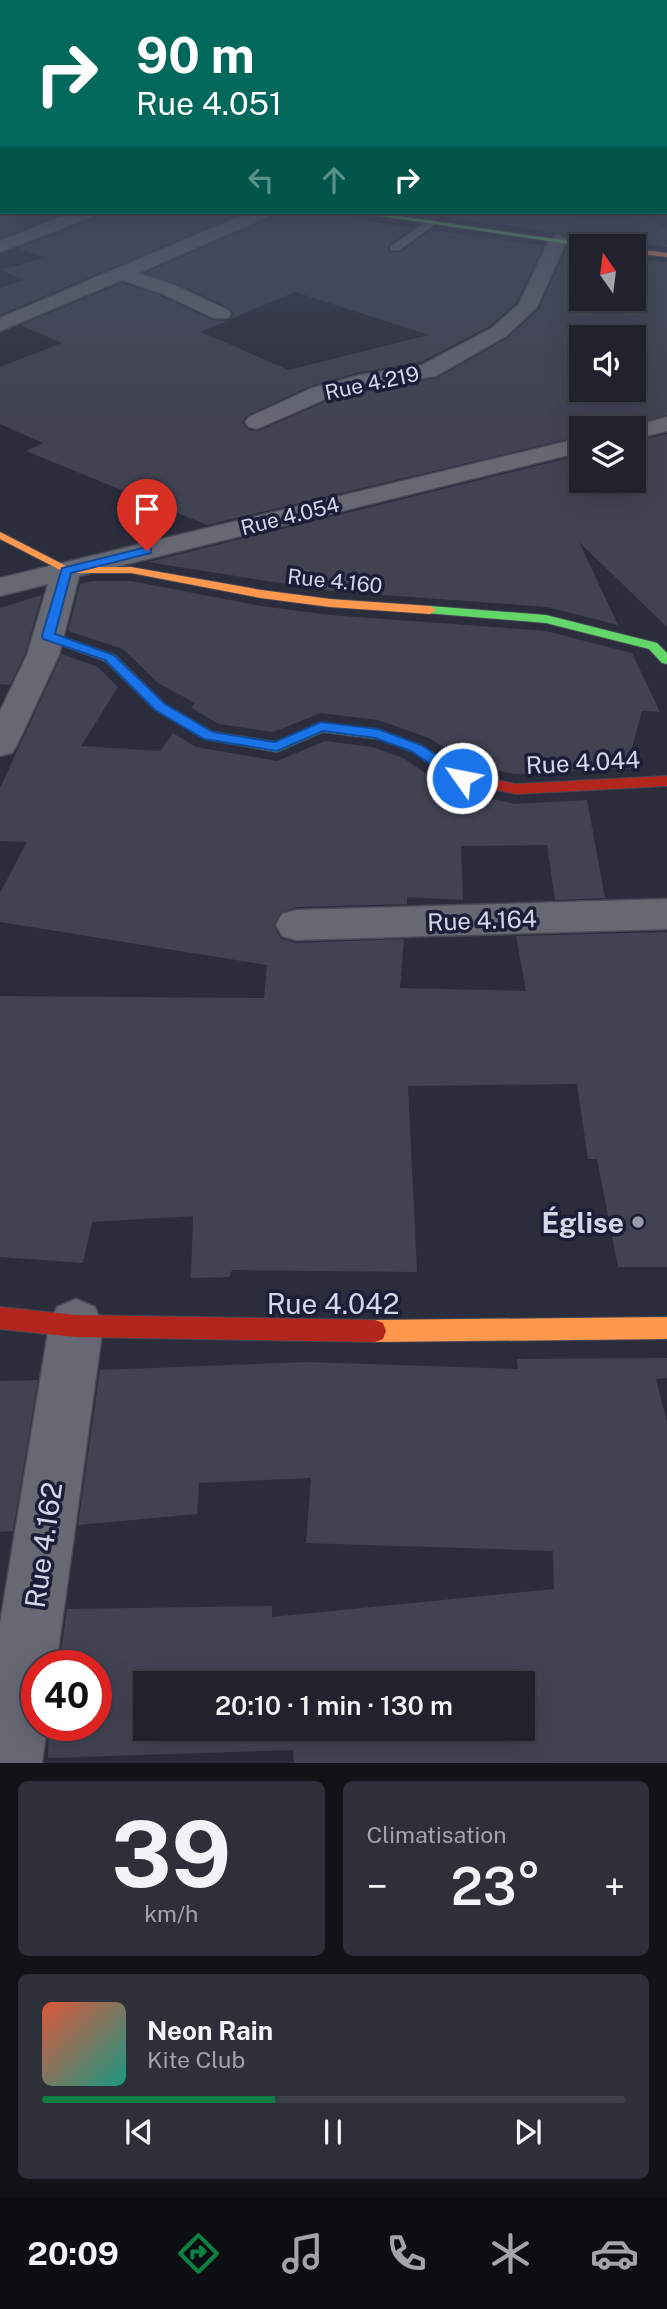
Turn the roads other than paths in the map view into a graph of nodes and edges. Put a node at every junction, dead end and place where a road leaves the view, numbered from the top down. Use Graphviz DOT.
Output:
graph roads {
  1 [pos="154,260"];
  2 [pos="549,260"];
  3 [pos="123,274"];
  4 [pos="221,314"];
  5 [pos="0,325"];
  6 [pos="257,422"];
  7 [pos="667,424"];
  8 [pos="646,429"];
  9 [pos="569,448"];
  10 [pos="0,535"];
  11 [pos="66,570"];
  12 [pos="0,587"];
  13 [pos="48,636"];
  14 [pos="667,660"];
  15 [pos="0,745"];
  16 [pos="667,781"];
  17 [pos="667,914"];
  18 [pos="296,925"];
  19 [pos="0,1318"];
  20 [pos="76,1326"];
  21 [pos="667,1328"];
  22 [pos="8,1763"];
  1 -- 3 [label="street"];
  2 -- 6 [label="street, Rue 4.219"];
  3 -- 4 [label="street"];
  3 -- 5 [label="street"];
  7 -- 8 [label="street"];
  9 -- 11 [label="street, Rue 4.054"];
  10 -- 11 [label="street, Rue 4.160"];
  11 -- 12 [label="street, Rue 4.054"];
  11 -- 13 [label="street"];
  11 -- 14 [label="street, Rue 4.160"];
  13 -- 15 [label="street"];
  13 -- 16 [label="street, Rue 4.044"];
  17 -- 18 [label="street, Rue 4.164"];
  19 -- 20 [label="street, Rue 4.042"];
  20 -- 21 [label="street, Rue 4.042"];
  20 -- 22 [label="street, Rue 4.162"];
}
